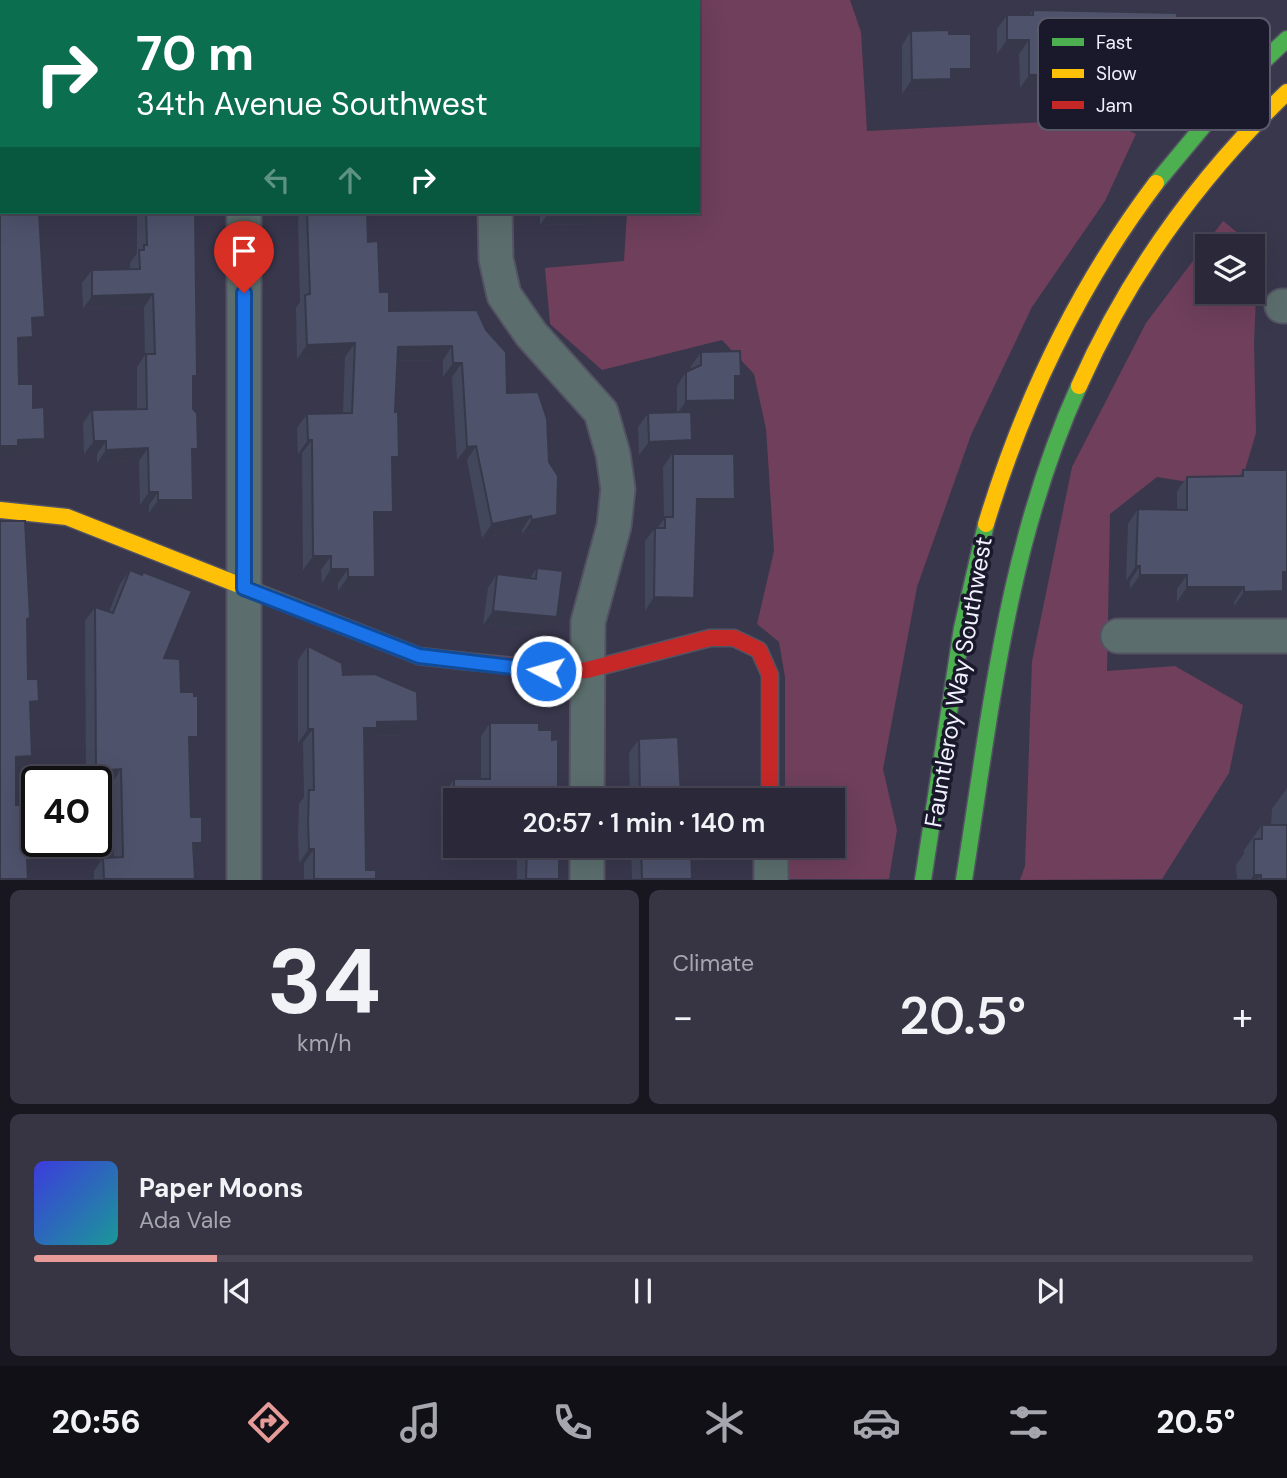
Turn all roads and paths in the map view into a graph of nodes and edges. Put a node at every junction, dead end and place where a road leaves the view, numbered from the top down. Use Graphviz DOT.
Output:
graph roads {
  1 [pos="1287,39"];
  2 [pos="1270,57"];
  3 [pos="1287,92"];
  4 [pos="1270,107"];
  5 [pos="1200,130"];
  6 [pos="1248,130"];
  7 [pos="244,214"];
  8 [pos="495,214"];
  9 [pos="0,510"];
  10 [pos="244,588"];
  11 [pos="1118,636"];
  12 [pos="1287,636"];
  13 [pos="586,670"];
  14 [pos="587,788"];
  15 [pos="771,788"];
  16 [pos="587,858"];
  17 [pos="771,858"];
  18 [pos="244,880"];
  19 [pos="587,880"];
  20 [pos="771,880"];
  21 [pos="923,880"];
  22 [pos="964,880"];
  1 -- 2 [label="main road, Fauntleroy Way Southwest"];
  3 -- 4 [label="main road, Fauntleroy Way Southwest"];
  5 -- 21 [label="main road, Fauntleroy Way Southwest"];
  6 -- 22 [label="main road, Fauntleroy Way Southwest"];
  7 -- 10 [label="street"];
  8 -- 13 [label="street"];
  9 -- 10 [label="main road"];
  10 -- 13 [label="main road"];
  10 -- 18 [label="street"];
  11 -- 12 [label="street"];
  13 -- 14 [label="street"];
  13 -- 15 [label="main road"];
  16 -- 19 [label="street"];
  17 -- 20 [label="street"];
}
